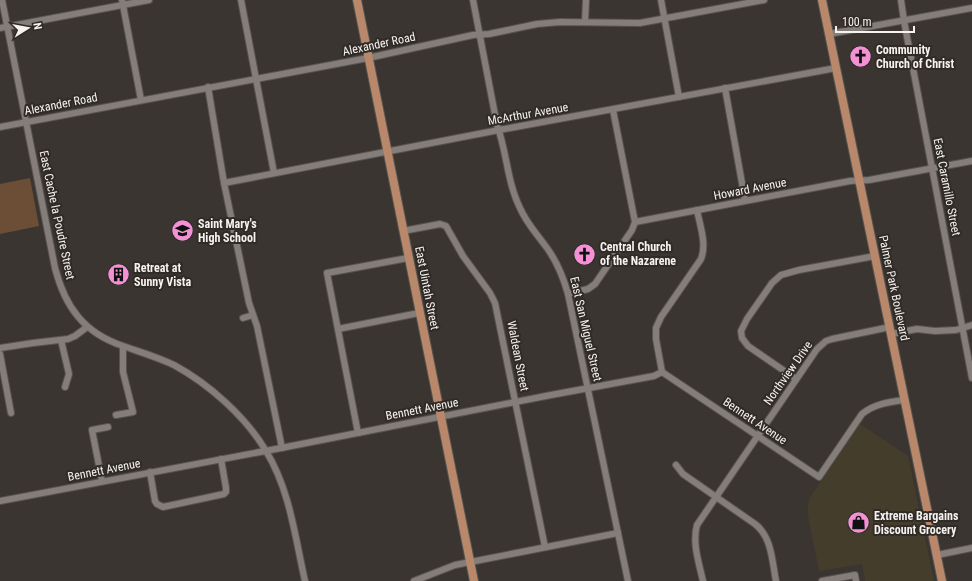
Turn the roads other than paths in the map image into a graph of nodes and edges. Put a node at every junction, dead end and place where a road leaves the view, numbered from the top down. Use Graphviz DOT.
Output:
graph roads {
  1 [pos="2,0"];
  2 [pos="149,0"];
  3 [pos="241,0"];
  4 [pos="357,0"];
  5 [pos="474,0"];
  6 [pos="586,0"];
  7 [pos="661,0"];
  8 [pos="764,0"];
  9 [pos="822,0"];
  10 [pos="901,0"];
  11 [pos="123,2"];
  12 [pos="972,8"];
  13 [pos="664,19"];
  14 [pos="904,21"];
  15 [pos="585,22"];
  16 [pos="7,27"];
  17 [pos="0,28"];
  18 [pos="480,34"];
  19 [pos="829,34"];
  20 [pos="368,58"];
  21 [pos="836,68"];
  22 [pos="256,78"];
  23 [pos="208,87"];
  24 [pos="725,88"];
  25 [pos="679,97"];
  26 [pos="141,100"];
  27 [pos="613,110"];
  28 [pos="26,122"];
  29 [pos="0,127"];
  30 [pos="499,130"];
  31 [pos="387,152"];
  32 [pos="972,161"];
  33 [pos="932,169"];
  34 [pos="274,173"];
  35 [pos="860,181"];
  36 [pos="224,183"];
  37 [pos="746,200"];
  38 [pos="697,210"];
  39 [pos="635,222"];
  40 [pos="403,231"];
  41 [pos="875,256"];
  42 [pos="408,258"];
  43 [pos="568,294"];
  44 [pos="419,313"];
  45 [pos="253,315"];
  46 [pos="243,318"];
  47 [pos="972,325"];
  48 [pos="87,327"];
  49 [pos="962,328"];
  50 [pos="338,329"];
  51 [pos="890,330"];
  52 [pos="61,340"];
  53 [pos="124,347"];
  54 [pos="0,348"];
  55 [pos="0,354"];
  56 [pos="662,372"];
  57 [pos="972,378"];
  58 [pos="796,379"];
  59 [pos="66,387"];
  60 [pos="588,389"];
  61 [pos="904,400"];
  62 [pos="516,402"];
  63 [pos="11,413"];
  64 [pos="116,415"];
  65 [pos="440,417"];
  66 [pos="108,427"];
  67 [pos="358,433"];
  68 [pos="758,436"];
  69 [pos="282,448"];
  70 [pos="266,451"];
  71 [pos="220,459"];
  72 [pos="676,465"];
  73 [pos="150,472"];
  74 [pos="102,481"];
  75 [pos="716,497"];
  76 [pos="0,501"];
  77 [pos="618,533"];
  78 [pos="545,547"];
  79 [pos="972,548"];
  80 [pos="937,555"];
  81 [pos="471,562"];
  82 [pos="305,581"];
  83 [pos="414,581"];
  84 [pos="474,581"];
  85 [pos="628,581"];
  86 [pos="703,581"];
  87 [pos="776,581"];
  88 [pos="822,581"];
  89 [pos="856,581"];
  90 [pos="942,581"];
  1 -- 16 [label="street, East Cache la Poudre Street"];
  2 -- 11 [label="street"];
  3 -- 22 [label="street"];
  4 -- 20 [label="main road, East Uintah Street"];
  5 -- 18 [label="street, East San Miguel Street"];
  6 -- 15 [label="street"];
  7 -- 13 [label="street"];
  8 -- 13 [label="street, Alexander Road"];
  9 -- 19 [label="main road, Palmer Park Boulevard"];
  10 -- 14 [label="street, East Caramillo Street"];
  11 -- 16 [label="street"];
  11 -- 26 [label="street"];
  12 -- 14 [label="street"];
  13 -- 15 [label="street, Alexander Road"];
  13 -- 25 [label="street"];
  14 -- 19 [label="street"];
  14 -- 33 [label="street, East Caramillo Street"];
  15 -- 18 [label="street, Alexander Road"];
  16 -- 17 [label="street"];
  16 -- 28 [label="street, East Cache la Poudre Street"];
  18 -- 20 [label="street, Alexander Road"];
  18 -- 30 [label="street, East San Miguel Street"];
  19 -- 21 [label="main road, Palmer Park Boulevard"];
  20 -- 22 [label="street, Alexander Road"];
  20 -- 31 [label="main road, East Uintah Street"];
  21 -- 24 [label="street, McArthur Avenue"];
  21 -- 35 [label="main road, Palmer Park Boulevard"];
  22 -- 23 [label="street, Alexander Road"];
  22 -- 34 [label="street"];
  23 -- 26 [label="street, Alexander Road"];
  23 -- 36 [label="street"];
  24 -- 25 [label="street, McArthur Avenue"];
  24 -- 37 [label="street"];
  25 -- 27 [label="street, McArthur Avenue"];
  26 -- 28 [label="street, Alexander Road"];
  27 -- 30 [label="street, McArthur Avenue"];
  27 -- 39 [label="street"];
  28 -- 29 [label="street, Alexander Road"];
  28 -- 48 [label="street, East Cache la Poudre Street"];
  30 -- 31 [label="street, McArthur Avenue"];
  30 -- 43 [label="street, East San Miguel Street"];
  31 -- 34 [label="street, McArthur Avenue"];
  31 -- 40 [label="main road, East Uintah Street"];
  32 -- 33 [label="street, Howard Avenue"];
  33 -- 35 [label="street, Howard Avenue"];
  33 -- 49 [label="street, East Caramillo Street"];
  34 -- 36 [label="street, McArthur Avenue"];
  35 -- 37 [label="street, Howard Avenue"];
  35 -- 41 [label="main road, Palmer Park Boulevard"];
  36 -- 45 [label="street"];
  37 -- 38 [label="street, Howard Avenue"];
  38 -- 39 [label="street, Howard Avenue"];
  38 -- 56 [label="street"];
  39 -- 43 [label="street"];
  40 -- 42 [label="main road, East Uintah Street"];
  40 -- 62 [label="street, Waldean Street"];
  41 -- 51 [label="main road, Palmer Park Boulevard"];
  41 -- 58 [label="street"];
  42 -- 44 [label="main road, East Uintah Street"];
  42 -- 50 [label="street"];
  43 -- 60 [label="street, East San Miguel Street"];
  44 -- 50 [label="street"];
  44 -- 65 [label="main road, East Uintah Street"];
  45 -- 46 [label="street"];
  45 -- 69 [label="street"];
  47 -- 49 [label="street, Northview Drive"];
  48 -- 52 [label="street"];
  48 -- 53 [label="street, East Cache la Poudre Street"];
  49 -- 51 [label="street, Northview Drive"];
  49 -- 57 [label="street, East Caramillo Street"];
  50 -- 67 [label="street"];
  51 -- 58 [label="street, Northview Drive"];
  51 -- 61 [label="main road, Palmer Park Boulevard"];
  52 -- 54 [label="street"];
  52 -- 59 [label="street"];
  53 -- 64 [label="street"];
  53 -- 70 [label="street, East Cache la Poudre Street"];
  55 -- 63 [label="street"];
  56 -- 60 [label="street, Bennett Avenue"];
  56 -- 68 [label="street, Bennett Avenue"];
  58 -- 68 [label="street, Northview Drive"];
  60 -- 62 [label="street, Bennett Avenue"];
  60 -- 77 [label="street, East San Miguel Street"];
  61 -- 68 [label="street, Bennett Avenue"];
  61 -- 80 [label="main road, Palmer Park Boulevard"];
  62 -- 65 [label="street, Bennett Avenue"];
  62 -- 78 [label="street, Waldean Street"];
  65 -- 67 [label="street, Bennett Avenue"];
  65 -- 81 [label="main road, East Uintah Street"];
  66 -- 74 [label="street"];
  67 -- 69 [label="street, Bennett Avenue"];
  68 -- 75 [label="street, Northview Drive"];
  69 -- 70 [label="street, Bennett Avenue"];
  70 -- 71 [label="street, Bennett Avenue"];
  70 -- 82 [label="street, East Cache la Poudre Street"];
  71 -- 73 [label="street, Bennett Avenue"];
  71 -- 73 [label="street"];
  72 -- 75 [label="street"];
  73 -- 74 [label="street, Bennett Avenue"];
  74 -- 76 [label="street, Bennett Avenue"];
  75 -- 86 [label="street, Northview Drive"];
  75 -- 87 [label="street"];
  77 -- 78 [label="street"];
  77 -- 85 [label="street, East San Miguel Street"];
  78 -- 81 [label="street"];
  79 -- 80 [label="street"];
  80 -- 90 [label="main road, Palmer Park Boulevard"];
  81 -- 83 [label="street"];
  81 -- 84 [label="main road, East Uintah Street"];
  88 -- 89 [label="street"];
}
